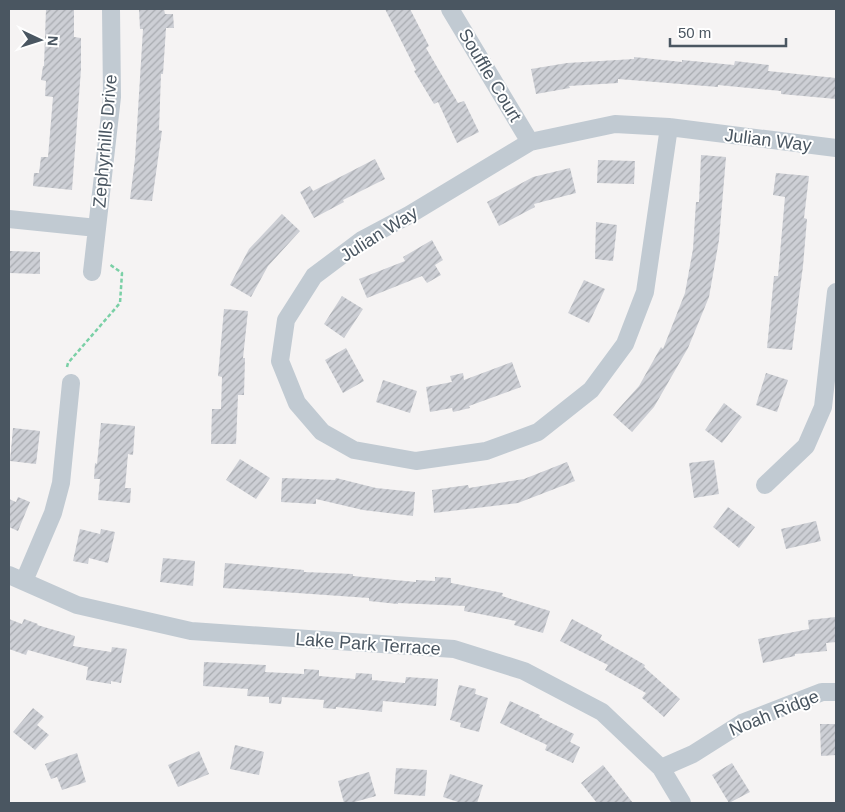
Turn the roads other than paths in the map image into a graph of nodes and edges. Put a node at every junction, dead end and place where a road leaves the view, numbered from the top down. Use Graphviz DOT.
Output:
graph roads {
  1 [pos="111,9"];
  2 [pos="450,9"];
  3 [pos="669,127"];
  4 [pos="530,142"];
  5 [pos="836,148"];
  6 [pos="9,219"];
  7 [pos="97,228"];
  8 [pos="93,265"];
  9 [pos="836,292"];
  10 [pos="71,382"];
  11 [pos="766,485"];
  12 [pos="16,578"];
  13 [pos="836,692"];
  14 [pos="661,768"];
  15 [pos="682,803"];
  1 -- 7 [label="street, Zephyrhills Drive"];
  2 -- 4 [label="street, Souffle Court"];
  3 -- 4 [label="street, Julian Way"];
  3 -- 4 [label="street, Julian Way"];
  3 -- 5 [label="street, Julian Way"];
  6 -- 7 [label="street"];
  7 -- 8 [label="street, Zephyrhills Drive"];
  9 -- 11 [label="street"];
  10 -- 12 [label="street"];
  12 -- 14 [label="street, Lake Park Terrace"];
  13 -- 14 [label="street, Noah Ridge"];
  14 -- 15 [label="street, Lake Park Terrace"];
}
